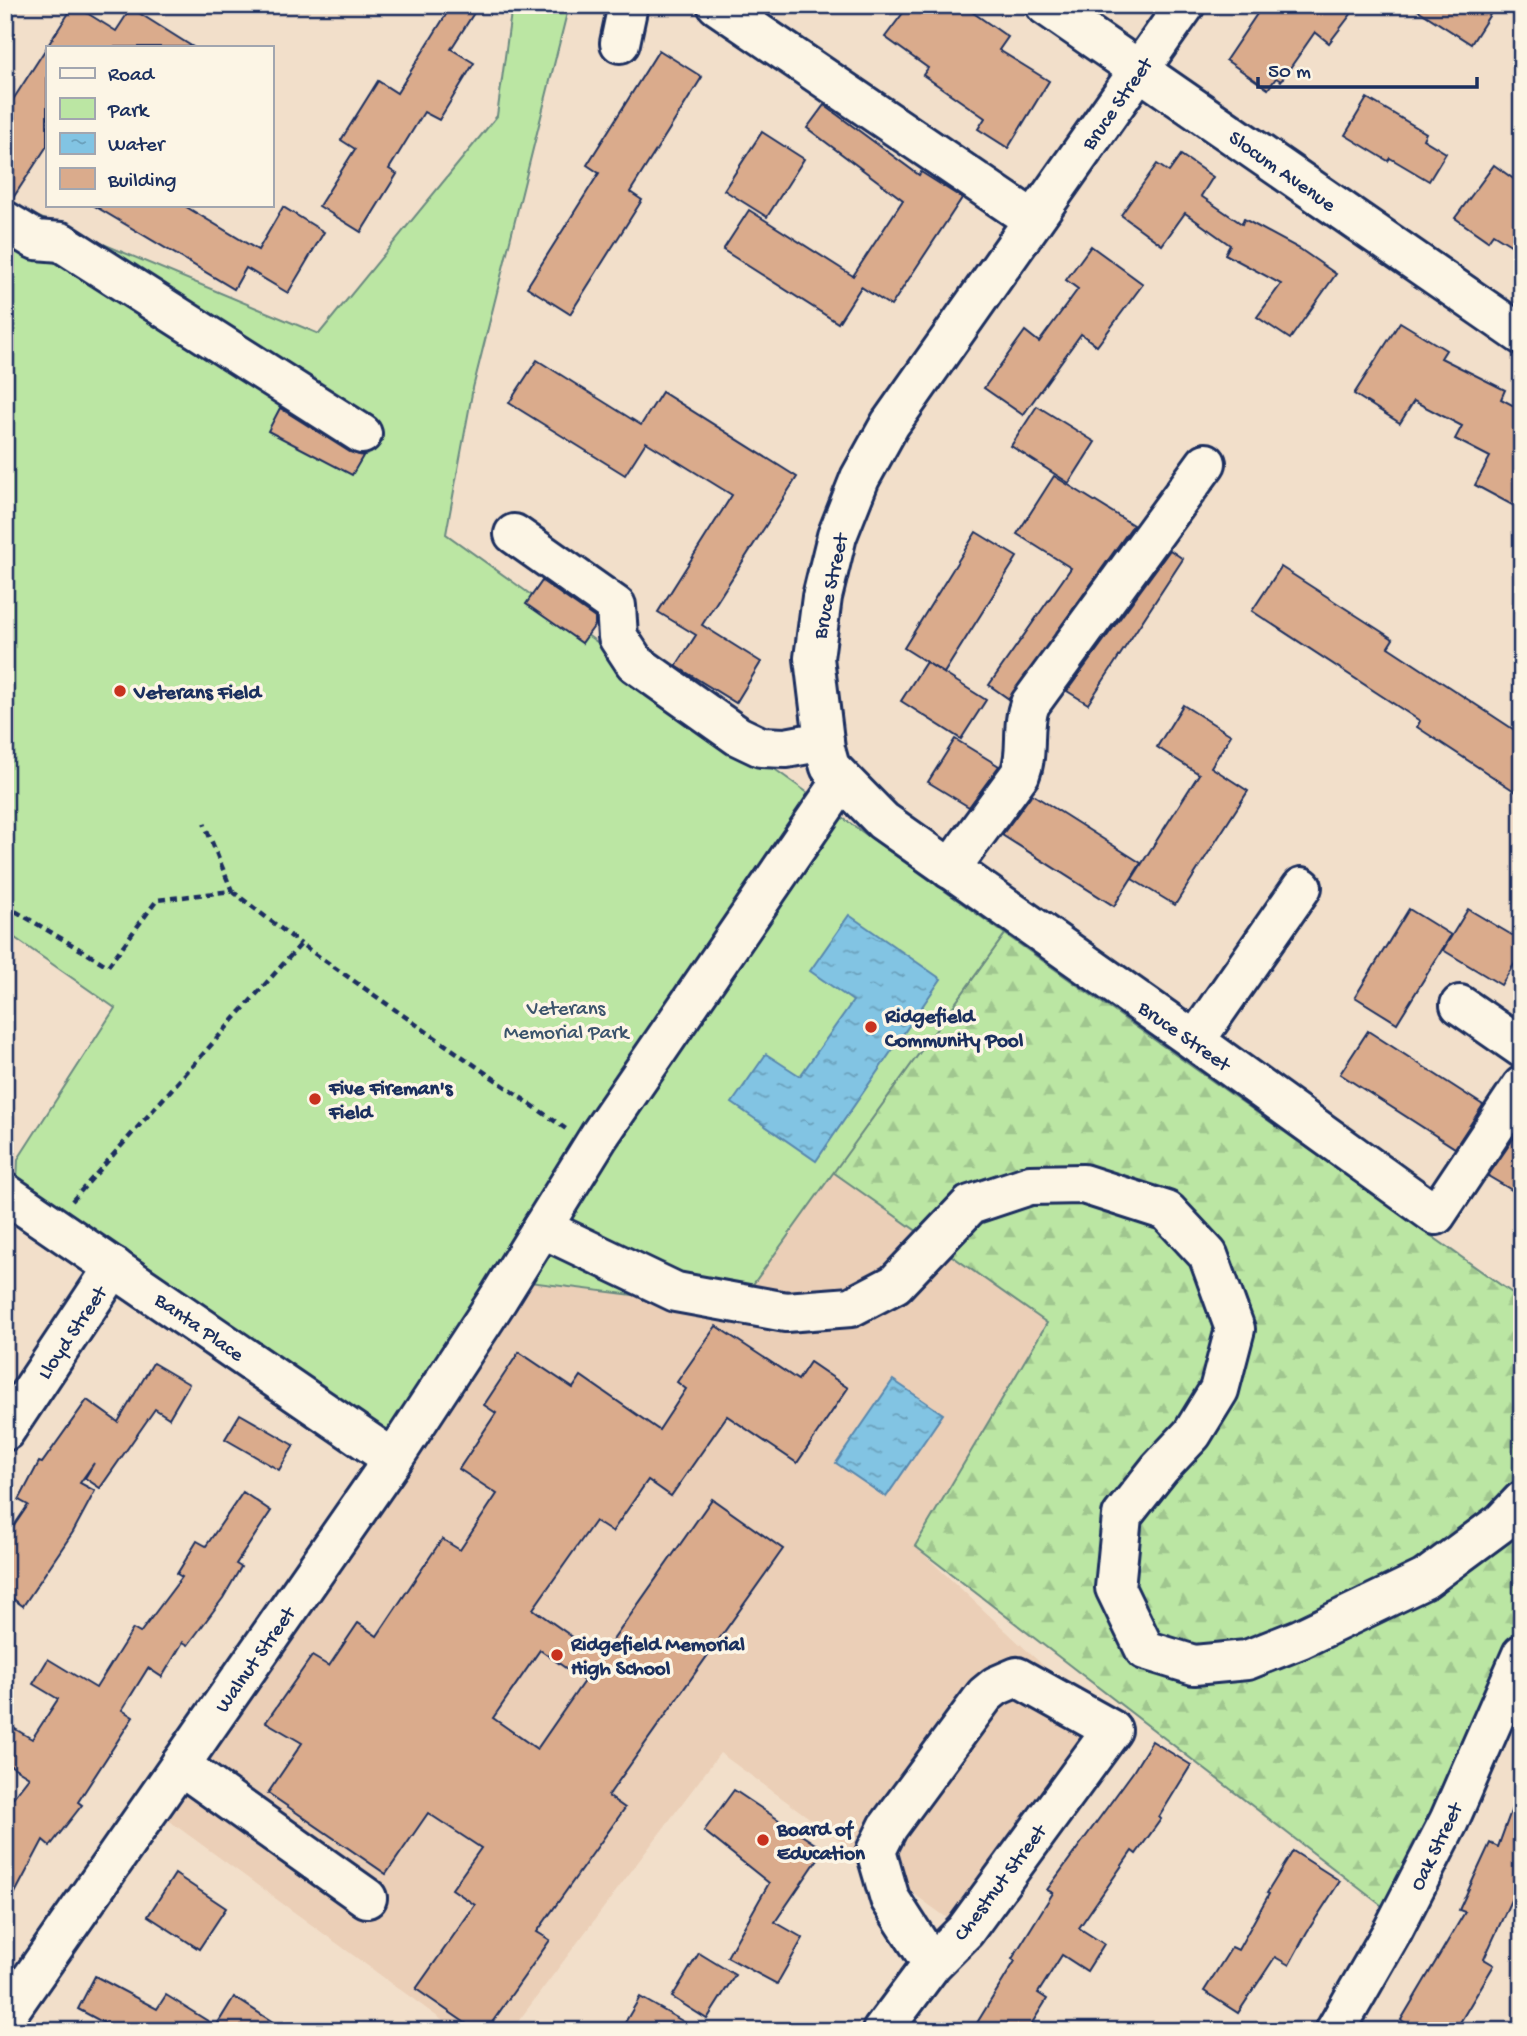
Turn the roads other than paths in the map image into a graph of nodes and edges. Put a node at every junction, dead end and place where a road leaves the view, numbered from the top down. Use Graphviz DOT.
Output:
graph roads {
  1 [pos="628,5"];
  2 [pos="717,5"];
  3 [pos="1045,5"];
  4 [pos="1185,5"];
  5 [pos="620,43"];
  6 [pos="1139,70"];
  7 [pos="1033,220"];
  8 [pos="5,221"];
  9 [pos="1522,335"];
  10 [pos="362,434"];
  11 [pos="1206,463"];
  12 [pos="514,534"];
  13 [pos="824,741"];
  14 [pos="842,781"];
  15 [pos="950,869"];
  16 [pos="1302,887"];
  17 [pos="1460,1005"];
  18 [pos="1195,1041"];
  19 [pos="1522,1048"];
  20 [pos="1522,1086"];
  21 [pos="5,1193"];
  22 [pos="542,1228"];
  23 [pos="114,1267"];
  24 [pos="5,1432"];
  25 [pos="393,1459"];
  26 [pos="1522,1501"];
  27 [pos="1522,1654"];
  28 [pos="180,1765"];
  29 [pos="367,1898"];
  30 [pos="932,1964"];
  31 [pos="5,2017"];
  32 [pos="882,2031"];
  33 [pos="1335,2031"];
  1 -- 5 [label="street"];
  2 -- 7 [label="street"];
  3 -- 6 [label="street, Slocum Avenue"];
  4 -- 6 [label="street, Bruce Street"];
  6 -- 7 [label="street, Bruce Street"];
  6 -- 9 [label="street, Slocum Avenue"];
  7 -- 13 [label="street, Bruce Street"];
  8 -- 10 [label="street"];
  11 -- 15 [label="street"];
  12 -- 13 [label="street"];
  13 -- 14 [label="street, Bruce Street"];
  14 -- 15 [label="street, Bruce Street"];
  14 -- 22 [label="street, Walnut Street"];
  15 -- 18 [label="street, Bruce Street"];
  16 -- 18 [label="street"];
  17 -- 19 [label="street"];
  18 -- 20 [label="street, Bruce Street"];
  21 -- 23 [label="street, Banta Place"];
  22 -- 25 [label="street, Walnut Street"];
  22 -- 26 [label="street"];
  23 -- 24 [label="street, Lloyd Street"];
  23 -- 25 [label="street, Banta Place"];
  25 -- 28 [label="street, Walnut Street"];
  27 -- 33 [label="street, Oak Street"];
  28 -- 29 [label="street"];
  28 -- 31 [label="street, Walnut Street"];
  30 -- 30 [label="street, Chestnut Street"];
  30 -- 32 [label="street, Chestnut Street"];
}
